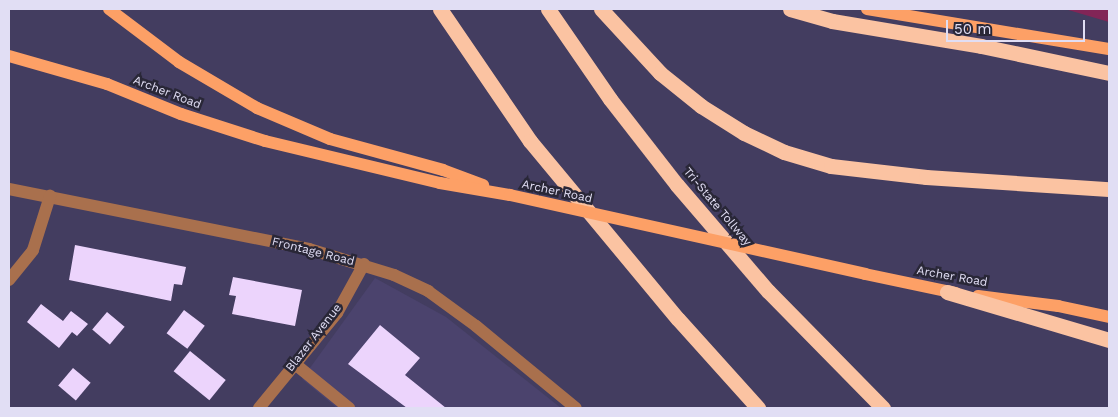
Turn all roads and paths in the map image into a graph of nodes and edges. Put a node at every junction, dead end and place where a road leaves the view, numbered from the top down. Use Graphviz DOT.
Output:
graph roads {
  1 [pos="109,9"];
  2 [pos="440,9"];
  3 [pos="548,9"];
  4 [pos="602,9"];
  5 [pos="790,9"];
  6 [pos="867,9"];
  7 [pos="1109,49"];
  8 [pos="9,56"];
  9 [pos="1109,74"];
  10 [pos="9,189"];
  11 [pos="1109,189"];
  12 [pos="510,195"];
  13 [pos="50,196"];
  14 [pos="364,264"];
  15 [pos="9,280"];
  16 [pos="947,292"];
  17 [pos="1109,317"];
  18 [pos="1109,340"];
  19 [pos="295,364"];
  20 [pos="259,408"];
  21 [pos="349,408"];
  22 [pos="576,408"];
  23 [pos="758,408"];
  24 [pos="883,408"];
  1 -- 12 [label="main road"];
  2 -- 23 [label="highway"];
  3 -- 24 [label="highway, Tri-State Tollway"];
  4 -- 11 [label="highway"];
  5 -- 9 [label="highway"];
  6 -- 7 [label="main road"];
  8 -- 12 [label="main road, Archer Road"];
  10 -- 13 [label="street, Frontage Road"];
  12 -- 16 [label="main road, Archer Road, bridge"];
  13 -- 14 [label="street, Frontage Road"];
  13 -- 15 [label="street"];
  14 -- 19 [label="street, Blazer Avenue"];
  14 -- 22 [label="street, Frontage Road"];
  16 -- 17 [label="main road, Archer Road"];
  16 -- 18 [label="highway"];
  19 -- 20 [label="street, Blazer Avenue"];
  19 -- 21 [label="street"];
}
